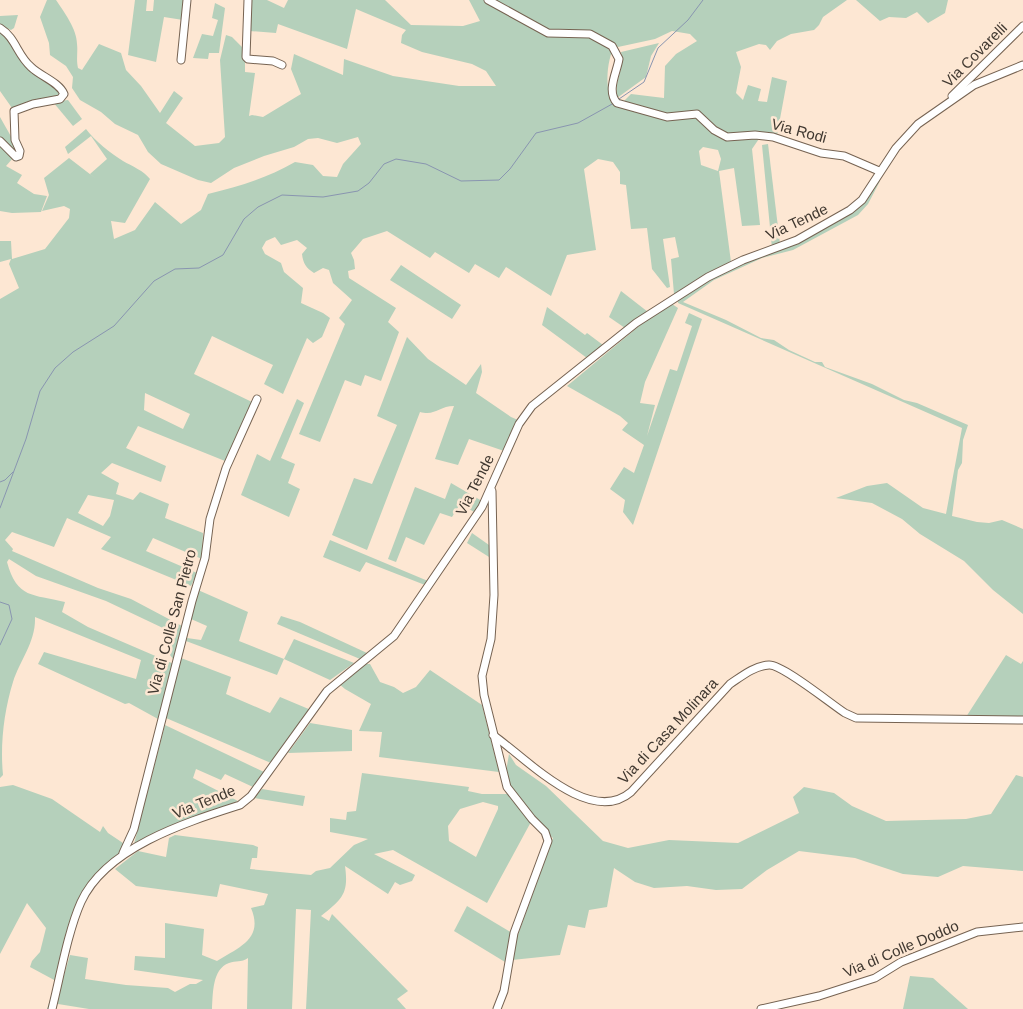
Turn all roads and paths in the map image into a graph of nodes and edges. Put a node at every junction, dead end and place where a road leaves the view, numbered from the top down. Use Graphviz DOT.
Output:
graph roads {
  1 [pos="187,0"];
  2 [pos="248,0"];
  3 [pos="488,0"];
  4 [pos="1023,26"];
  5 [pos="0,28"];
  6 [pos="181,60"];
  7 [pos="282,65"];
  8 [pos="1023,65"];
  9 [pos="947,103"];
  10 [pos="0,140"];
  11 [pos="880,171"];
  12 [pos="257,399"];
  13 [pos="492,488"];
  14 [pos="1023,720"];
  15 [pos="493,735"];
  16 [pos="122,856"];
  17 [pos="1023,927"];
  18 [pos="52,1009"];
  19 [pos="498,1009"];
  20 [pos="761,1009"];
  1 -- 6 [label="street"];
  2 -- 7 [label="street"];
  3 -- 11 [label="street, Via Rodi"];
  4 -- 9 [label="street, Via Covarelli"];
  5 -- 10 [label="street"];
  8 -- 9 [label="street, Via Tende"];
  9 -- 11 [label="street, Via Tende"];
  11 -- 13 [label="street, Via Tende"];
  12 -- 16 [label="street, Via di Colle San Pietro"];
  13 -- 15 [label="street"];
  13 -- 16 [label="street, Via Tende"];
  14 -- 15 [label="street, Via di Casa Molinara"];
  15 -- 19 [label="street"];
  16 -- 18 [label="street, Via Tende"];
  17 -- 20 [label="street, Via di Colle Doddo"];
}
